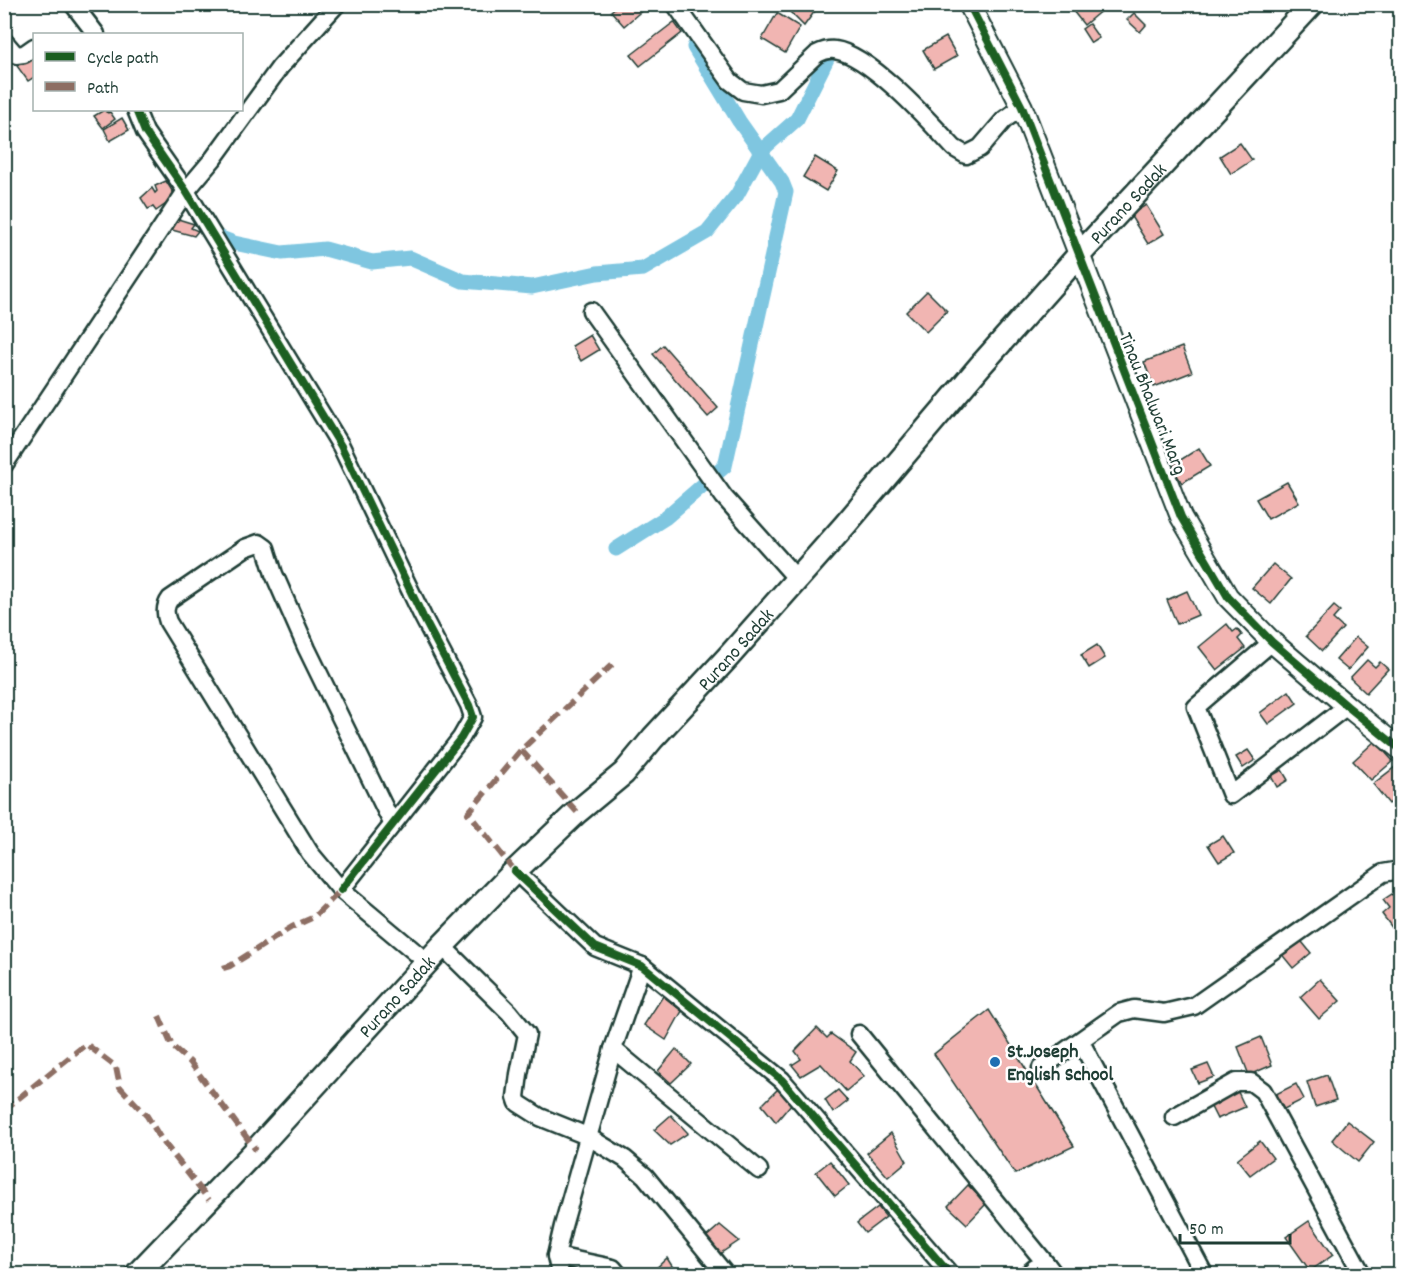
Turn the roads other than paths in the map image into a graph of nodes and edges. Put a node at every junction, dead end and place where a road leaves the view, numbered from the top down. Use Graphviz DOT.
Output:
graph roads {
  1 [pos="73,4"];
  2 [pos="337,4"];
  3 [pos="675,4"];
  4 [pos="969,4"];
  5 [pos="1312,4"];
  6 [pos="95,33"];
  7 [pos="4,41"];
  8 [pos="33,48"];
  9 [pos="1022,107"];
  10 [pos="136,111"];
  11 [pos="186,190"];
  12 [pos="1078,256"];
  13 [pos="591,311"];
  14 [pos="4,465"];
  15 [pos="797,579"];
  16 [pos="1272,642"];
  17 [pos="1347,706"];
  18 [pos="1401,749"];
  19 [pos="392,823"];
  20 [pos="1401,870"];
  21 [pos="515,871"];
  22 [pos="341,890"];
  23 [pos="434,954"];
  24 [pos="642,966"];
  25 [pos="859,1034"];
  26 [pos="1081,1042"];
  27 [pos="613,1048"];
  28 [pos="1041,1068"];
  29 [pos="1174,1117"];
  30 [pos="587,1136"];
  31 [pos="759,1170"];
  32 [pos="556,1256"];
  33 [pos="1050,1270"];
  34 [pos="137,1275"];
  35 [pos="560,1275"];
  36 [pos="618,1275"];
  37 [pos="725,1275"];
  38 [pos="950,1275"];
  39 [pos="1028,1275"];
  40 [pos="1204,1275"];
  41 [pos="1362,1275"];
  1 -- 6 [label="street"];
  2 -- 11 [label="street"];
  3 -- 9 [label="street"];
  4 -- 9 [label="street, Tinau Bhalwari Marg"];
  5 -- 12 [label="main road, Purano Sadak"];
  7 -- 8 [label="street"];
  9 -- 12 [label="street, Tinau Bhalwari Marg"];
  10 -- 11 [label="street"];
  11 -- 14 [label="street"];
  11 -- 19 [label="street"];
  12 -- 15 [label="main road, Purano Sadak"];
  12 -- 16 [label="street, Tinau Bhalwari Marg"];
  13 -- 15 [label="street"];
  15 -- 21 [label="main road, Purano Sadak"];
  16 -- 17 [label="street, Tinau Bhalwari Marg"];
  16 -- 17 [label="street"];
  17 -- 18 [label="street, Tinau Bhalwari Marg"];
  19 -- 22 [label="street"];
  19 -- 22 [label="street"];
  20 -- 26 [label="street"];
  21 -- 23 [label="main road, Purano Sadak"];
  21 -- 24 [label="street"];
  22 -- 23 [label="street"];
  23 -- 30 [label="street"];
  23 -- 34 [label="main road, Purano Sadak"];
  24 -- 27 [label="street"];
  24 -- 38 [label="street"];
  25 -- 33 [label="street"];
  26 -- 28 [label="street"];
  26 -- 40 [label="street"];
  27 -- 30 [label="street"];
  27 -- 31 [label="street"];
  29 -- 41 [label="street"];
  30 -- 32 [label="street"];
  30 -- 37 [label="street"];
  32 -- 35 [label="street"];
  32 -- 36 [label="street"];
  33 -- 39 [label="street"];
}
